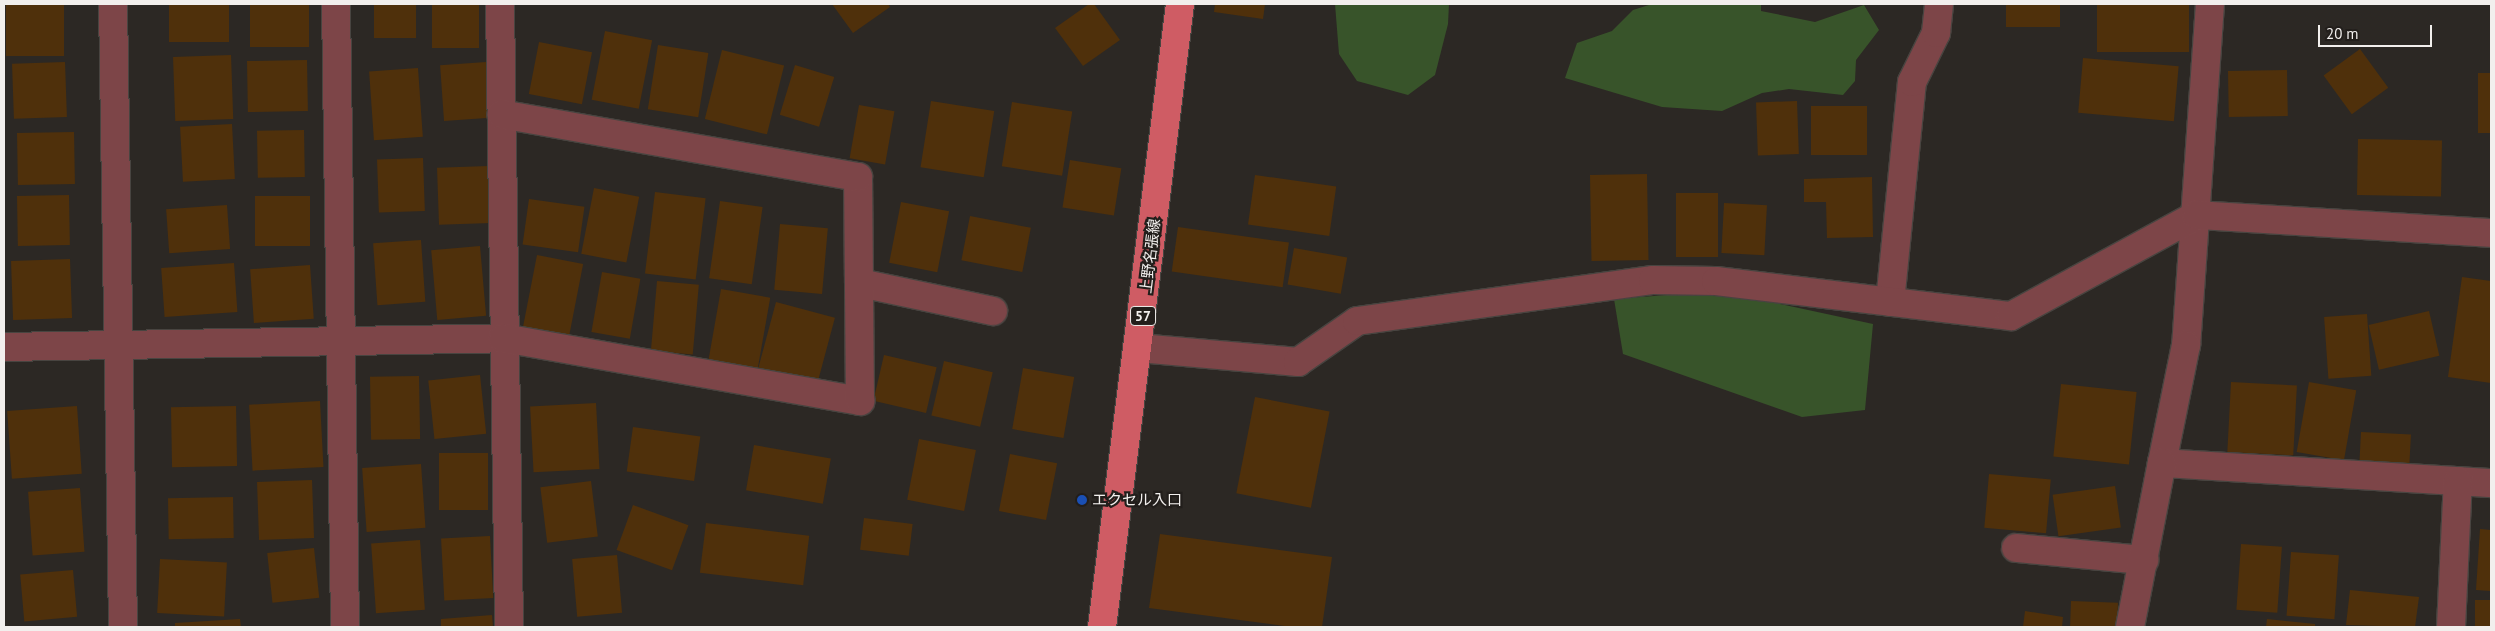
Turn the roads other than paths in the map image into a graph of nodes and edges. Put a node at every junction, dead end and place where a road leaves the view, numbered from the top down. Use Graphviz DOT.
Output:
graph roads {
  1 [pos="112,4"];
  2 [pos="336,4"];
  3 [pos="500,4"];
  4 [pos="1180,4"];
  5 [pos="1939,4"];
  6 [pos="2210,4"];
  7 [pos="502,114"];
  8 [pos="2197,215"];
  9 [pos="2491,233"];
  10 [pos="860,283"];
  11 [pos="1890,302"];
  12 [pos="993,311"];
  13 [pos="503,338"];
  14 [pos="342,343"];
  15 [pos="119,344"];
  16 [pos="4,347"];
  17 [pos="1139,348"];
  18 [pos="2162,463"];
  19 [pos="2458,481"];
  20 [pos="2491,483"];
  21 [pos="2016,548"];
  22 [pos="2144,560"];
  23 [pos="123,627"];
  24 [pos="345,627"];
  25 [pos="509,627"];
  26 [pos="1102,627"];
  27 [pos="2130,627"];
  28 [pos="2451,627"];
  1 -- 15 [label="street"];
  2 -- 14 [label="street"];
  3 -- 7 [label="street"];
  4 -- 17 [label="main road, 上野名張線 / 57"];
  5 -- 11 [label="street"];
  6 -- 8 [label="street"];
  7 -- 10 [label="street"];
  7 -- 13 [label="street"];
  8 -- 9 [label="street"];
  8 -- 11 [label="street"];
  8 -- 18 [label="street"];
  10 -- 12 [label="street"];
  10 -- 13 [label="street"];
  11 -- 17 [label="street"];
  13 -- 14 [label="street"];
  13 -- 25 [label="street"];
  14 -- 15 [label="street"];
  14 -- 24 [label="street"];
  15 -- 16 [label="street"];
  15 -- 23 [label="street"];
  17 -- 26 [label="main road, 上野名張線 / 57"];
  18 -- 19 [label="street"];
  18 -- 22 [label="street"];
  19 -- 20 [label="street"];
  19 -- 28 [label="street"];
  21 -- 22 [label="street"];
  22 -- 27 [label="street"];
}
